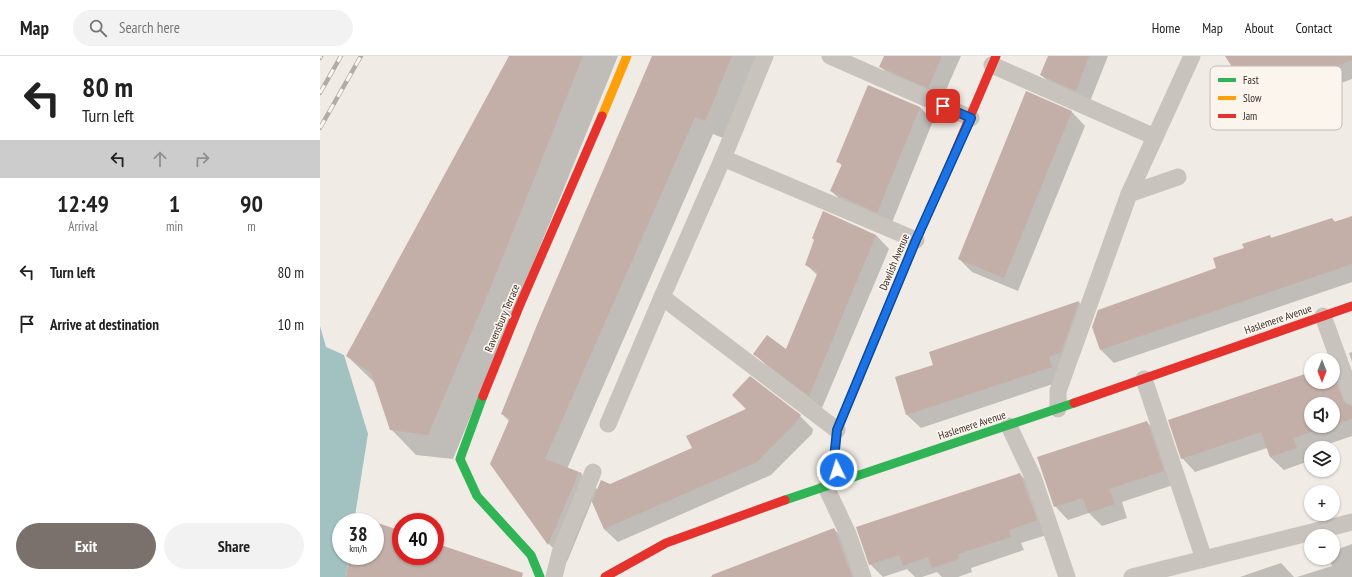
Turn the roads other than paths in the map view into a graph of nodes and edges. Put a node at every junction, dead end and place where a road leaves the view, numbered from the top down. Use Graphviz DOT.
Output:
graph roads {
  1 [pos="627,56"];
  2 [pos="765,56"];
  3 [pos="830,56"];
  4 [pos="1192,56"];
  5 [pos="994,60"];
  6 [pos="971,118"];
  7 [pos="1155,137"];
  8 [pos="723,158"];
  9 [pos="1178,177"];
  10 [pos="1129,194"];
  11 [pos="916,240"];
  12 [pos="662,297"];
  13 [pos="1352,306"];
  14 [pos="1323,316"];
  15 [pos="1144,379"];
  16 [pos="1352,396"];
  17 [pos="1058,409"];
  18 [pos="608,424"];
  19 [pos="1009,426"];
  20 [pos="837,430"];
  21 [pos="593,472"];
  22 [pos="833,484"];
  23 [pos="1352,522"];
  24 [pos="1204,559"];
  25 [pos="540,577"];
  26 [pos="554,577"];
  27 [pos="604,577"];
  28 [pos="863,577"];
  29 [pos="1066,577"];
  30 [pos="1132,577"];
  1 -- 25 [label="street, Ravensbury Terrace"];
  2 -- 8 [label="lane"];
  3 -- 6 [label="lane"];
  4 -- 7 [label="lane"];
  5 -- 6 [label="street, Dawlish Avenue"];
  5 -- 7 [label="lane"];
  6 -- 11 [label="street, Dawlish Avenue"];
  7 -- 10 [label="lane"];
  8 -- 11 [label="lane"];
  8 -- 12 [label="lane"];
  9 -- 10 [label="lane"];
  10 -- 17 [label="lane"];
  11 -- 20 [label="street, Dawlish Avenue"];
  12 -- 18 [label="lane"];
  12 -- 20 [label="lane"];
  13 -- 14 [label="street, Haslemere Avenue"];
  14 -- 15 [label="street, Haslemere Avenue"];
  14 -- 16 [label="lane"];
  15 -- 17 [label="street, Haslemere Avenue"];
  15 -- 24 [label="lane"];
  17 -- 19 [label="street, Haslemere Avenue"];
  19 -- 22 [label="street, Haslemere Avenue"];
  19 -- 29 [label="lane"];
  20 -- 22 [label="street, Dawlish Avenue"];
  21 -- 26 [label="lane"];
  22 -- 27 [label="street, Haslemere Avenue"];
  22 -- 28 [label="lane"];
  23 -- 24 [label="lane"];
  24 -- 30 [label="lane"];
}
